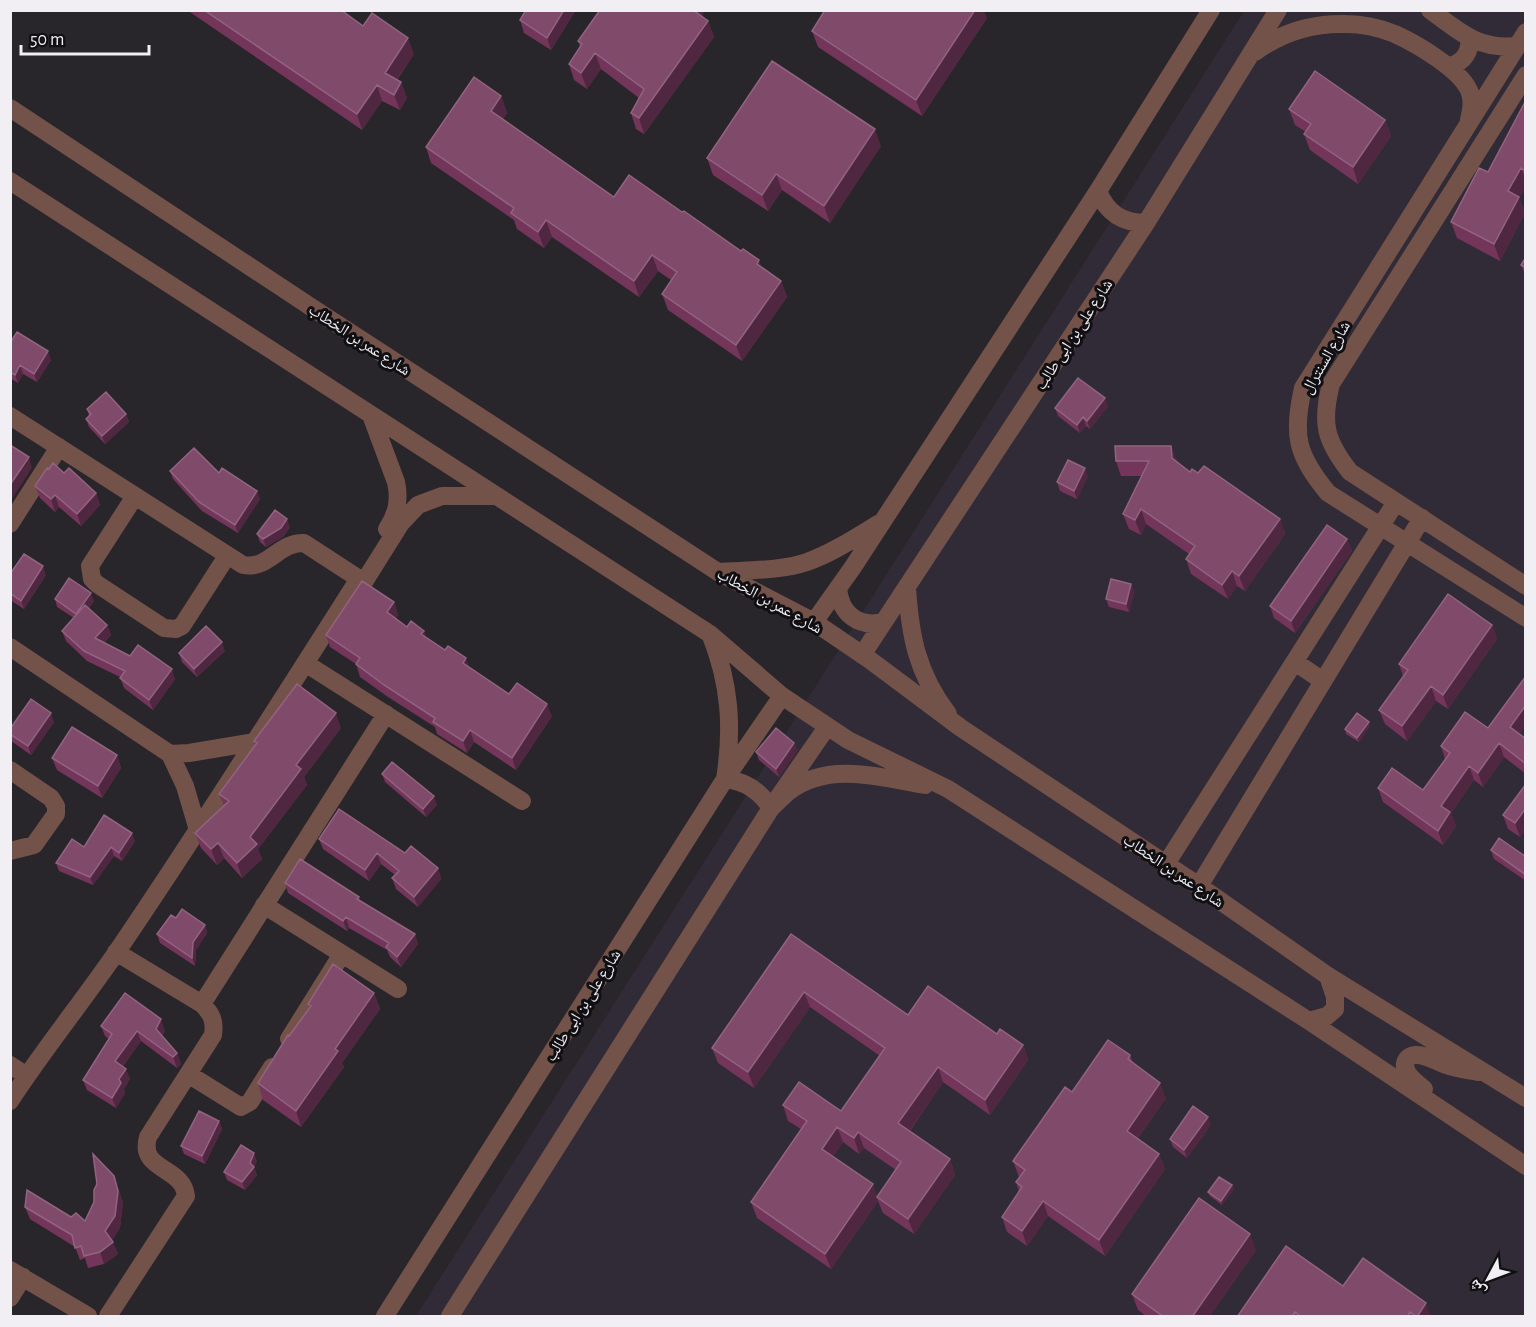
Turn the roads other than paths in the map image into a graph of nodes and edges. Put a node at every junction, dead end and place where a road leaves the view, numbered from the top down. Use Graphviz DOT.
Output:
graph roads {
  1 [pos="1194,10"];
  2 [pos="1211,10"];
  3 [pos="1278,10"];
  4 [pos="1430,10"];
  5 [pos="1354,18"];
  6 [pos="1469,37"];
  7 [pos="1193,39"];
  8 [pos="1521,39"];
  9 [pos="1249,56"];
  10 [pos="1450,66"];
  11 [pos="1526,75"];
  12 [pos="10,108"];
  13 [pos="1467,128"];
  14 [pos="10,181"];
  15 [pos="1098,191"];
  16 [pos="1410,217"];
  17 [pos="1146,223"];
  18 [pos="1430,227"];
  19 [pos="1371,281"];
  20 [pos="1390,290"];
  21 [pos="371,415"];
  22 [pos="10,416"];
  23 [pos="59,447"];
  24 [pos="135,496"];
  25 [pos="495,496"];
  26 [pos="1396,502"];
  27 [pos="1422,518"];
  28 [pos="882,522"];
  29 [pos="10,524"];
  30 [pos="1381,526"];
  31 [pos="391,532"];
  32 [pos="1406,542"];
  33 [pos="227,556"];
  34 [pos="718,572"];
  35 [pos="357,582"];
  36 [pos="1526,586"];
  37 [pos="907,587"];
  38 [pos="838,588"];
  39 [pos="1524,615"];
  40 [pos="814,622"];
  41 [pos="884,622"];
  42 [pos="710,634"];
  43 [pos="10,647"];
  44 [pos="862,655"];
  45 [pos="1295,662"];
  46 [pos="305,663"];
  47 [pos="1323,681"];
  48 [pos="782,696"];
  49 [pos="386,714"];
  50 [pos="827,727"];
  51 [pos="961,728"];
  52 [pos="255,742"];
  53 [pos="170,753"];
  54 [pos="10,770"];
  55 [pos="725,779"];
  56 [pos="948,789"];
  57 [pos="522,801"];
  58 [pos="771,808"];
  59 [pos="198,830"];
  60 [pos="10,851"];
  61 [pos="1166,864"];
  62 [pos="1200,886"];
  63 [pos="264,905"];
  64 [pos="116,952"];
  65 [pos="342,954"];
  66 [pos="1328,976"];
  67 [pos="398,989"];
  68 [pos="202,1004"];
  69 [pos="1308,1021"];
  70 [pos="10,1065"];
  71 [pos="188,1074"];
  72 [pos="1492,1075"];
  73 [pos="27,1076"];
  74 [pos="1526,1098"];
  75 [pos="10,1101"];
  76 [pos="1462,1124"];
  77 [pos="1526,1166"];
  78 [pos="17,1273"];
  79 [pos="10,1298"];
  80 [pos="88,1317"];
  81 [pos="108,1317"];
  82 [pos="385,1317"];
  83 [pos="450,1317"];
  1 -- 7 [label="street"];
  2 -- 7 [label="street"];
  3 -- 9 [label="street, شارع على بن ابى طالب"];
  4 -- 6 [label="street"];
  5 -- 9 [label="street"];
  5 -- 10 [label="street"];
  6 -- 8 [label="street"];
  6 -- 10 [label="street"];
  7 -- 15 [label="street"];
  8 -- 13 [label="street, شارع السنترال"];
  9 -- 17 [label="street, شارع على بن ابى طالب"];
  10 -- 13 [label="street"];
  11 -- 18 [label="street, شارع السنترال"];
  12 -- 34 [label="street, شارع عمر بن الخطاب"];
  13 -- 16 [label="street, شارع السنترال"];
  14 -- 21 [label="street"];
  15 -- 17 [label="street"];
  15 -- 28 [label="street"];
  16 -- 18 [label="street"];
  16 -- 19 [label="street, شارع السنترال"];
  17 -- 37 [label="street, شارع على بن ابى طالب"];
  18 -- 20 [label="street, شارع السنترال"];
  19 -- 20 [label="street"];
  19 -- 30 [label="street, شارع السنترال"];
  20 -- 26 [label="street, شارع السنترال"];
  21 -- 25 [label="street"];
  21 -- 31 [label="street"];
  22 -- 23 [label="street"];
  23 -- 24 [label="street"];
  23 -- 29 [label="street"];
  24 -- 33 [label="street"];
  24 -- 33 [label="street"];
  25 -- 31 [label="street"];
  25 -- 42 [label="street"];
  26 -- 27 [label="street, شارع السنترال"];
  26 -- 30 [label="street"];
  27 -- 32 [label="street"];
  27 -- 36 [label="street, شارع السنترال"];
  28 -- 34 [label="street"];
  28 -- 38 [label="street"];
  30 -- 32 [label="street, شارع السنترال"];
  30 -- 45 [label="street"];
  31 -- 35 [label="street"];
  32 -- 39 [label="street, شارع السنترال"];
  32 -- 47 [label="street"];
  33 -- 35 [label="street"];
  34 -- 40 [label="street, شارع عمر بن الخطاب"];
  35 -- 46 [label="street"];
  37 -- 41 [label="street, شارع على بن ابى طالب"];
  37 -- 51 [label="street"];
  38 -- 40 [label="street"];
  38 -- 41 [label="street"];
  40 -- 44 [label="street, شارع عمر بن الخطاب"];
  41 -- 44 [label="street, شارع على بن ابى طالب"];
  42 -- 48 [label="street"];
  42 -- 55 [label="street"];
  43 -- 53 [label="street"];
  44 -- 51 [label="street, شارع عمر بن الخطاب"];
  45 -- 47 [label="street"];
  45 -- 61 [label="street"];
  46 -- 49 [label="street"];
  46 -- 52 [label="street"];
  47 -- 62 [label="street"];
  48 -- 50 [label="street"];
  48 -- 55 [label="street, شارع على بن ابى طالب"];
  49 -- 57 [label="street"];
  49 -- 63 [label="street"];
  50 -- 56 [label="street"];
  50 -- 58 [label="street"];
  51 -- 61 [label="street, شارع عمر بن الخطاب"];
  52 -- 53 [label="street"];
  52 -- 59 [label="street"];
  53 -- 59 [label="street"];
  54 -- 60 [label="street"];
  55 -- 58 [label="street"];
  55 -- 82 [label="street, شارع على بن ابى طالب"];
  56 -- 58 [label="street"];
  56 -- 69 [label="street"];
  58 -- 83 [label="street"];
  59 -- 64 [label="street"];
  61 -- 62 [label="street, شارع عمر بن الخطاب"];
  62 -- 66 [label="street, شارع عمر بن الخطاب"];
  63 -- 65 [label="street"];
  63 -- 68 [label="street"];
  64 -- 68 [label="street"];
  64 -- 73 [label="street"];
  65 -- 67 [label="street"];
  65 -- 71 [label="street"];
  66 -- 69 [label="street"];
  66 -- 72 [label="street, شارع عمر بن الخطاب"];
  68 -- 71 [label="street"];
  69 -- 76 [label="street"];
  70 -- 73 [label="street"];
  71 -- 81 [label="street"];
  72 -- 74 [label="street, شارع عمر بن الخطاب"];
  72 -- 76 [label="street"];
  73 -- 75 [label="street"];
  76 -- 77 [label="street"];
  78 -- 79 [label="street"];
  78 -- 80 [label="street"];
}
